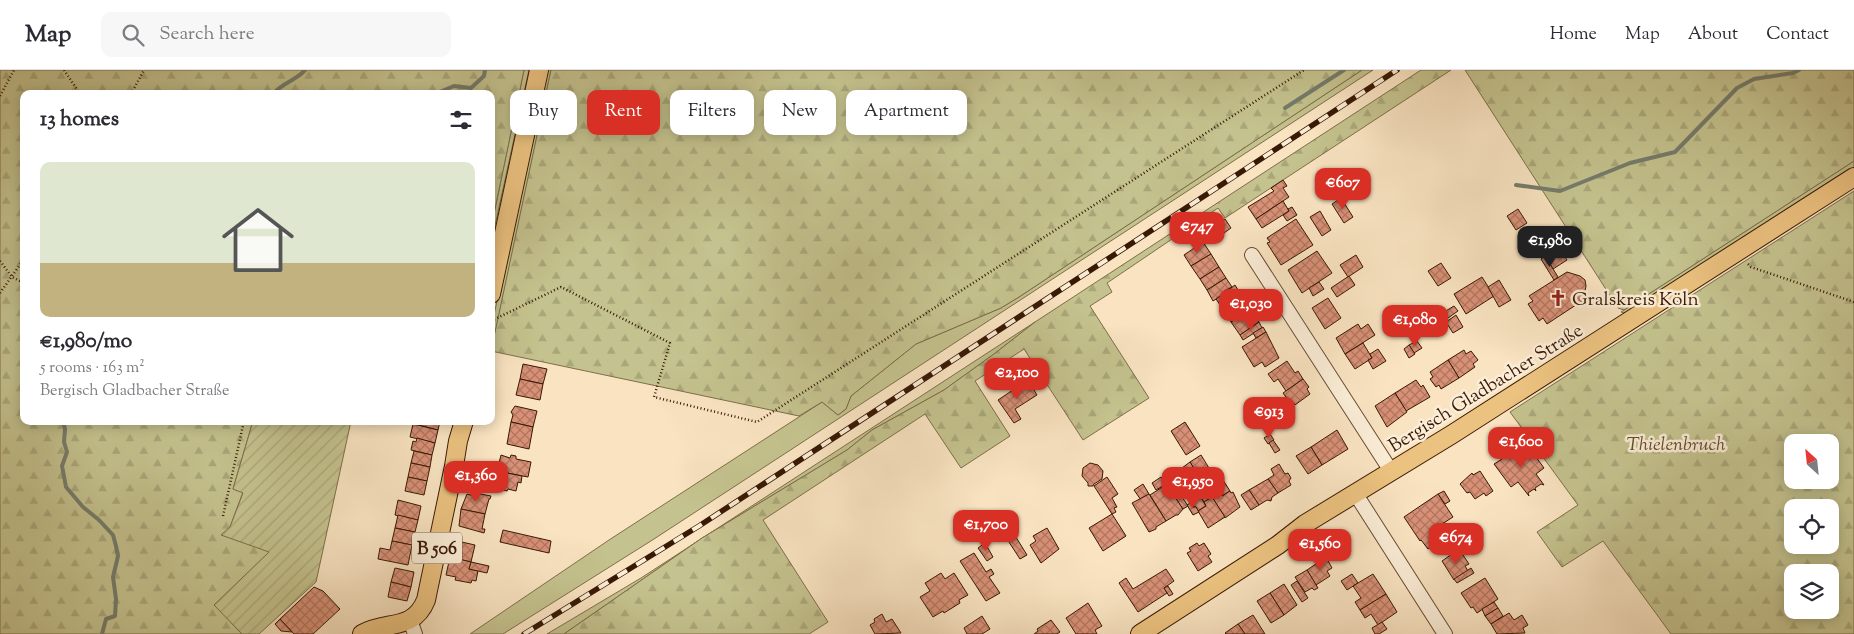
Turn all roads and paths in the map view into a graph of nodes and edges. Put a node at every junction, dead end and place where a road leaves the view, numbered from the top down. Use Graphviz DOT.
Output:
graph roads {
  1 [pos="14,70"];
  2 [pos="64,70"];
  3 [pos="144,70"];
  4 [pos="539,70"];
  5 [pos="1304,70"];
  6 [pos="77,90"];
  7 [pos="133,90"];
  8 [pos="0,96"];
  9 [pos="1854,177"];
  10 [pos="1738,251"];
  11 [pos="1252,256"];
  12 [pos="0,261"];
  13 [pos="20,266"];
  14 [pos="495,275"];
  15 [pos="12,277"];
  16 [pos="20,282"];
  17 [pos="0,293"];
  18 [pos="1854,302"];
  19 [pos="495,319"];
  20 [pos="243,425"];
  21 [pos="463,425"];
  22 [pos="1391,471"];
  23 [pos="1355,493"];
  24 [pos="223,516"];
  25 [pos="412,627"];
  26 [pos="362,634"];
  27 [pos="1140,634"];
  28 [pos="1445,634"];
  1 -- 8 [label="path"];
  2 -- 6 [label="path"];
  3 -- 7 [label="path"];
  4 -- 14 [label="main road"];
  5 -- 19 [label="path"];
  9 -- 10 [label="main road, Bergisch Gladbacher Straße"];
  10 -- 18 [label="path"];
  10 -- 22 [label="main road, Bergisch Gladbacher Straße"];
  11 -- 22 [label="street"];
  12 -- 15 [label="path"];
  13 -- 15 [label="path"];
  15 -- 16 [label="path"];
  15 -- 17 [label="path"];
  20 -- 24 [label="path"];
  21 -- 25 [label="main road, B 506"];
  22 -- 23 [label="main road, Bergisch Gladbacher Straße"];
  23 -- 27 [label="main road, Bergisch Gladbacher Straße"];
  23 -- 28 [label="street"];
  25 -- 26 [label="main road, B 506"];
}
